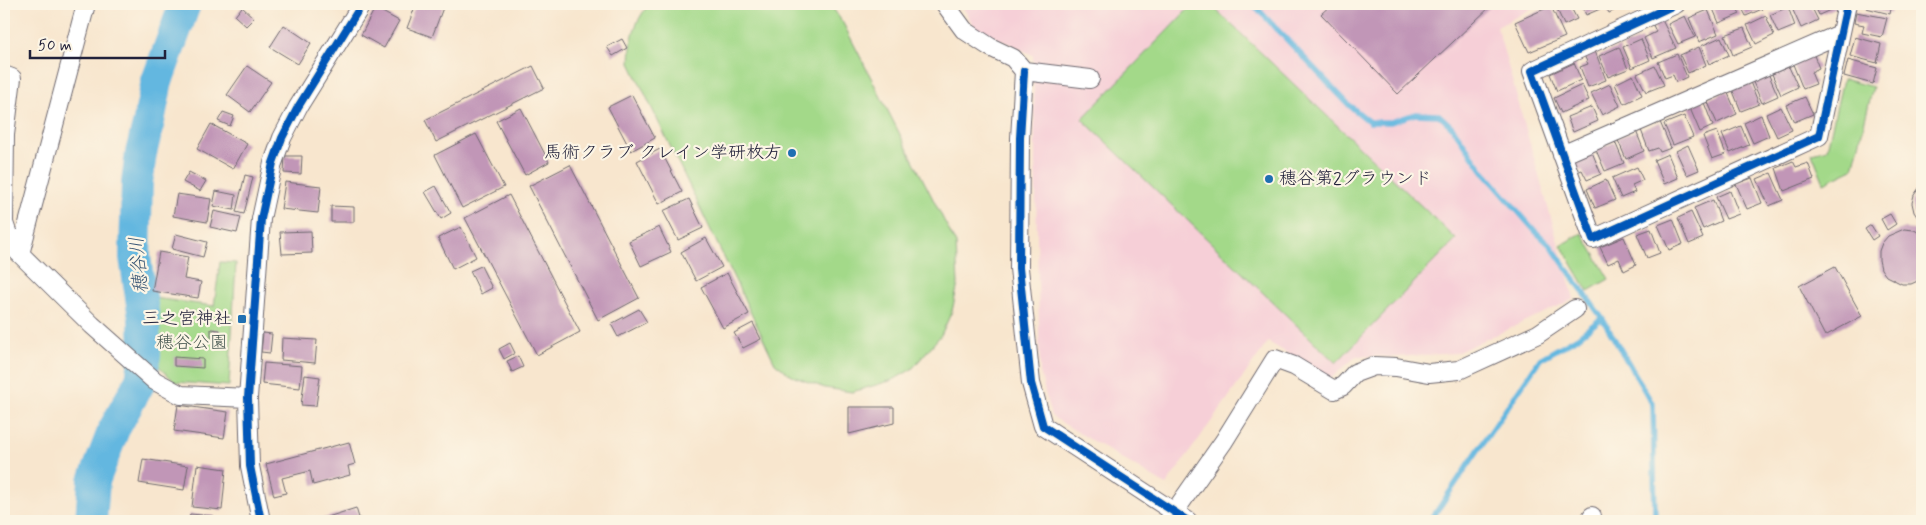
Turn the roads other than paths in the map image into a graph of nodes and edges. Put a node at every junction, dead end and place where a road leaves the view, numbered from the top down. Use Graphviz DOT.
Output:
graph roads {
  1 [pos="86,4"];
  2 [pos="362,4"];
  3 [pos="945,4"];
  4 [pos="1676,4"];
  5 [pos="1847,4"];
  6 [pos="1840,34"];
  7 [pos="1024,71"];
  8 [pos="4,75"];
  9 [pos="1090,80"];
  10 [pos="1562,155"];
  11 [pos="20,254"];
  12 [pos="1575,309"];
  13 [pos="248,398"];
  14 [pos="1177,518"];
  15 [pos="261,521"];
  1 -- 11 [label="street"];
  2 -- 13 [label="street"];
  3 -- 7 [label="street"];
  4 -- 10 [label="street"];
  5 -- 6 [label="street"];
  6 -- 10 [label="street"];
  6 -- 10 [label="street"];
  7 -- 9 [label="street"];
  7 -- 14 [label="street"];
  8 -- 11 [label="street"];
  11 -- 13 [label="street"];
  12 -- 14 [label="street"];
  13 -- 15 [label="street"];
}
